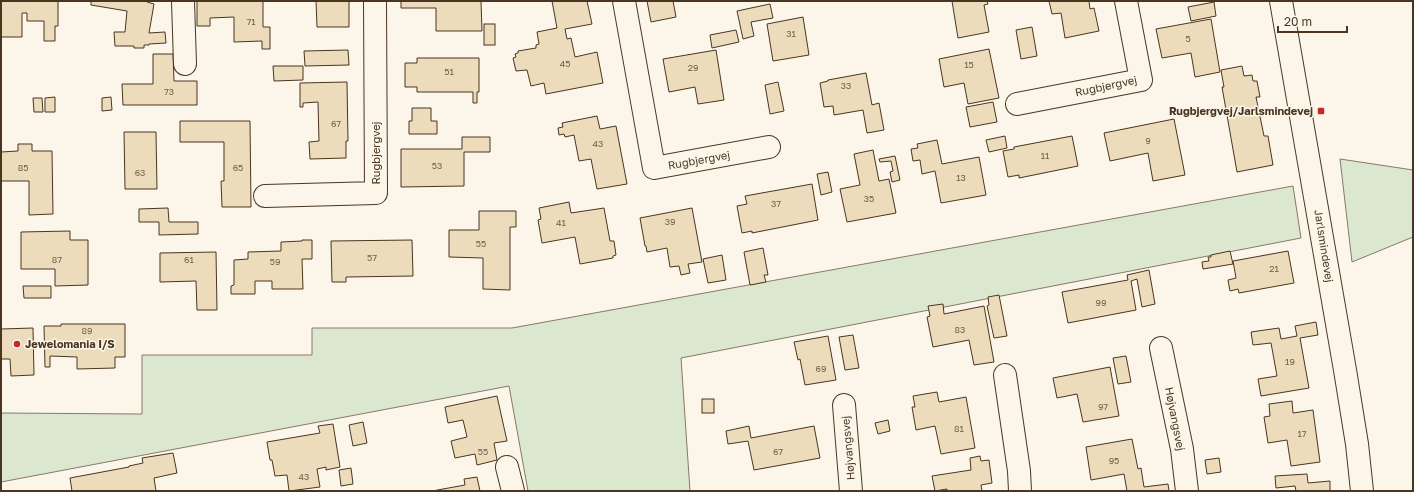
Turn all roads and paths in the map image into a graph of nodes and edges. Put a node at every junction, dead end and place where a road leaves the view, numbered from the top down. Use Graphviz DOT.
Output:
graph roads {
  1 [pos="184,1"];
  2 [pos="375,1"];
  3 [pos="624,1"];
  4 [pos="1126,1"];
  5 [pos="1281,1"];
  6 [pos="185,64"];
  7 [pos="1017,104"];
  8 [pos="769,147"];
  9 [pos="266,196"];
  10 [pos="1161,348"];
  11 [pos="1005,375"];
  12 [pos="844,406"];
  13 [pos="507,467"];
  14 [pos="513,491"];
  15 [pos="851,491"];
  16 [pos="1020,491"];
  17 [pos="1187,491"];
  18 [pos="1362,491"];
  1 -- 6 [label="street"];
  2 -- 9 [label="street, Rugbjergvej"];
  3 -- 8 [label="street, Rugbjergvej"];
  4 -- 7 [label="street, Rugbjergvej"];
  5 -- 18 [label="street, Jarlsmindevej"];
  10 -- 17 [label="street, Højvangsvej"];
  11 -- 16 [label="street"];
  12 -- 15 [label="street, Højvangsvej"];
  13 -- 14 [label="street"];
}
